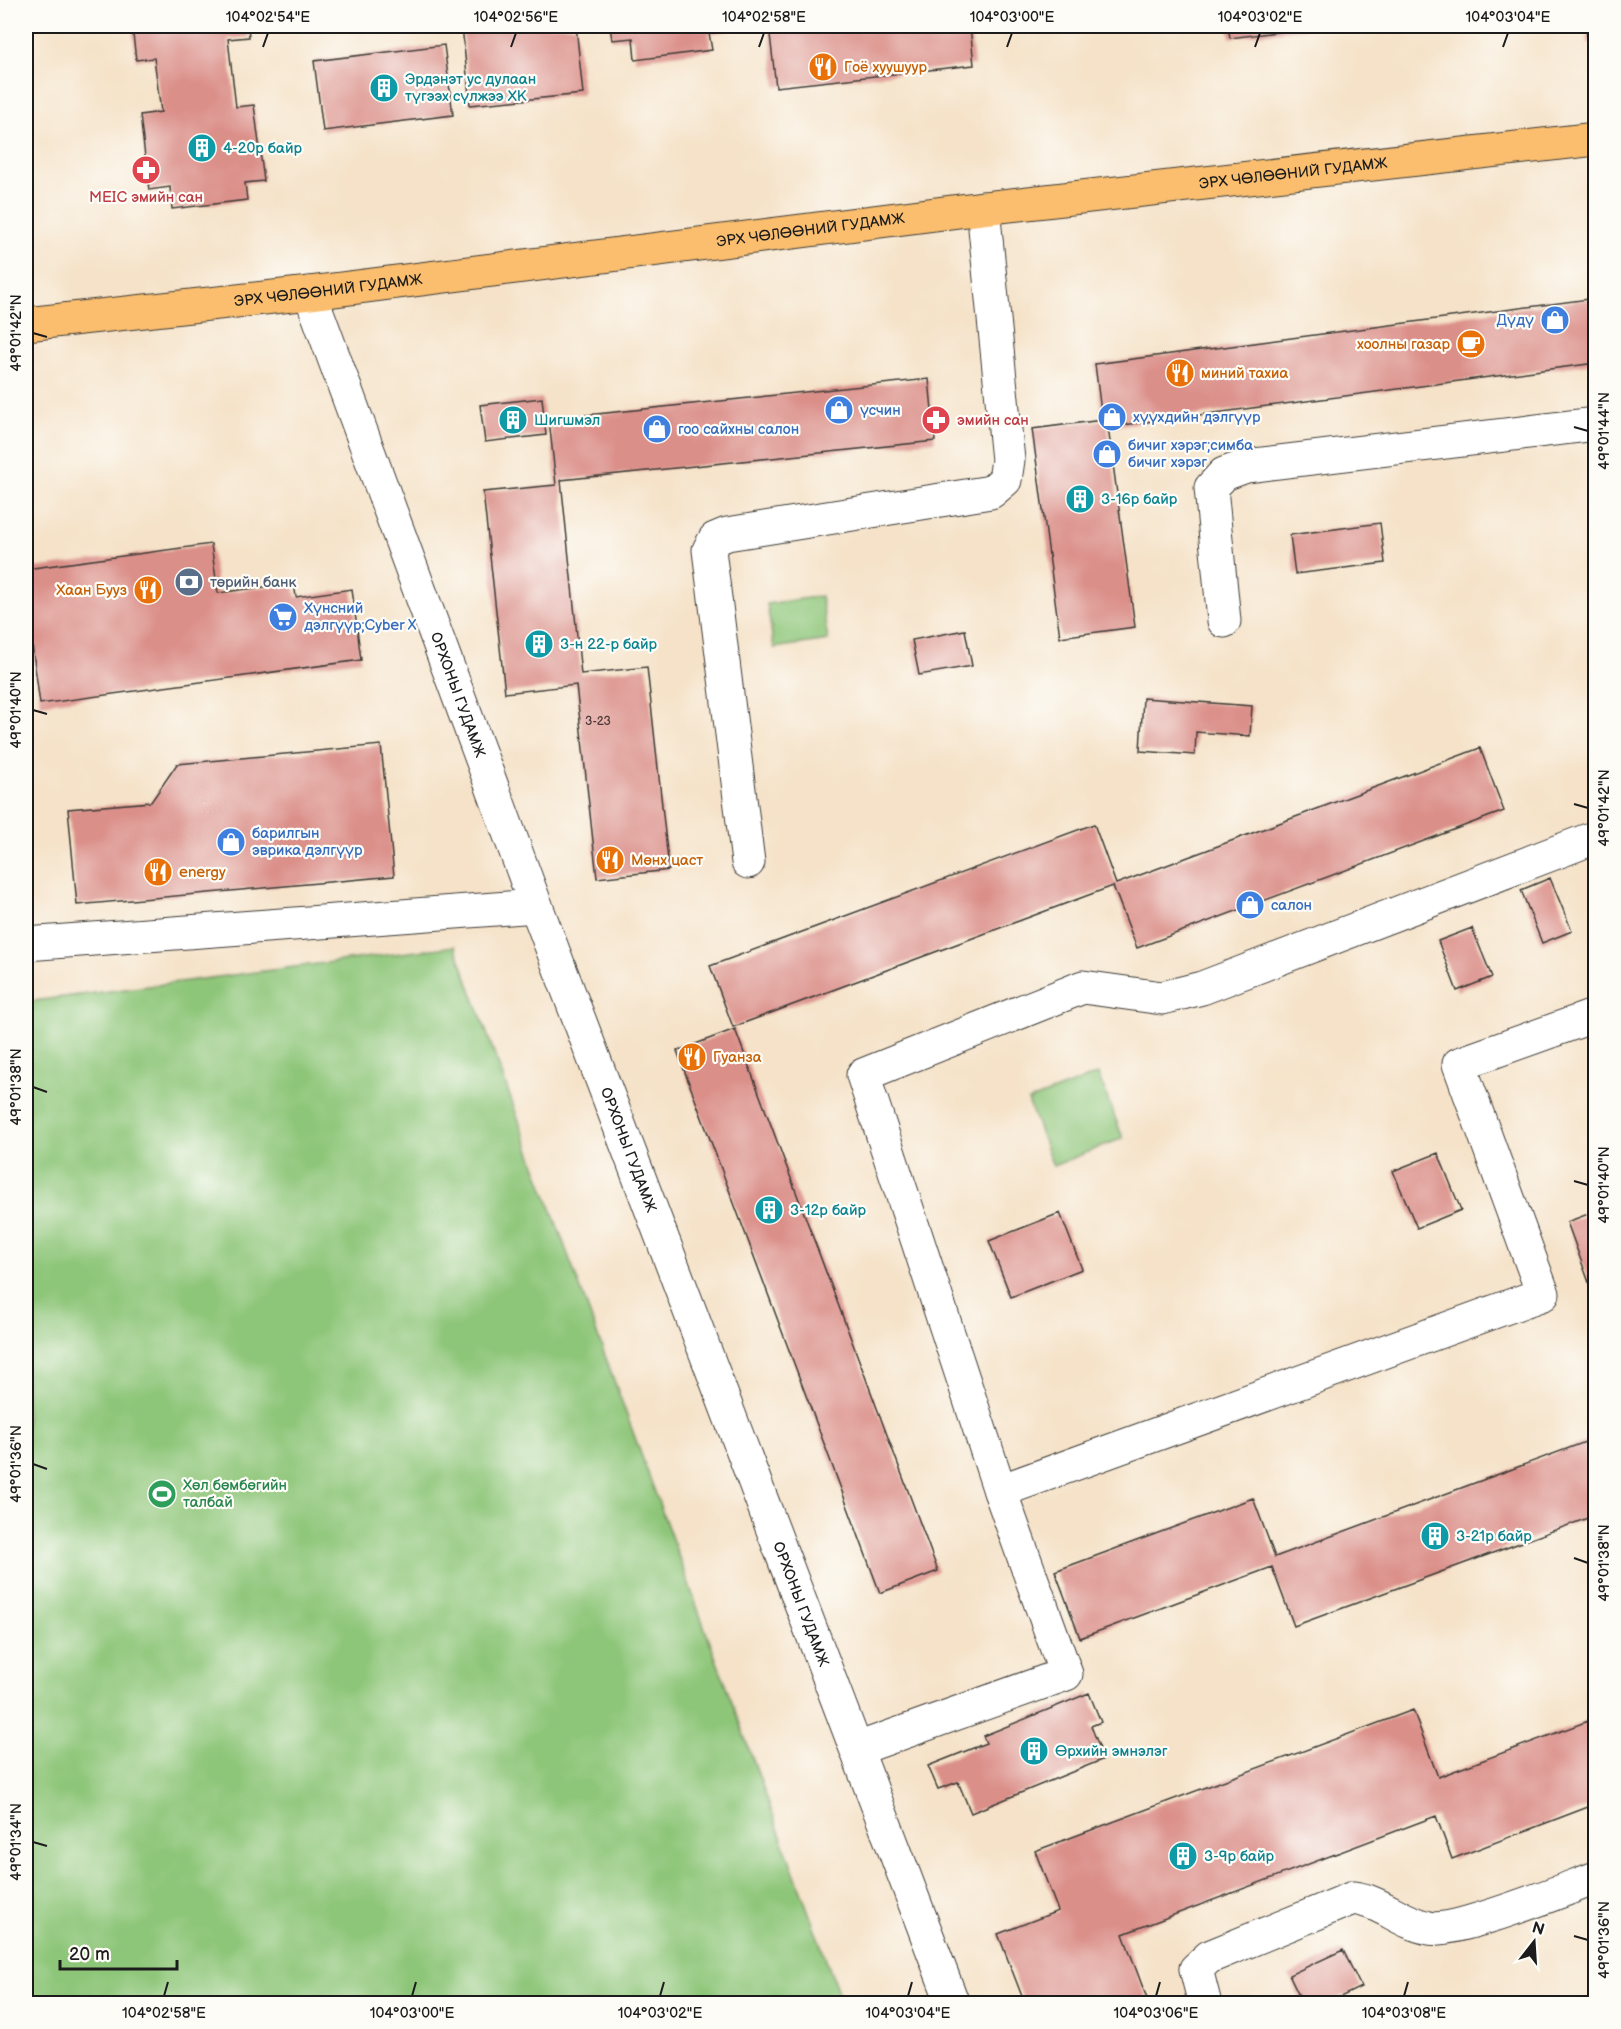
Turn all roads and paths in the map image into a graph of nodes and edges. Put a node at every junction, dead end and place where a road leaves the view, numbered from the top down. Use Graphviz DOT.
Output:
graph roads {
  1 [pos="1596,139"];
  2 [pos="983,208"];
  3 [pos="310,293"];
  4 [pos="26,324"];
  5 [pos="1596,424"];
  6 [pos="1224,621"];
  7 [pos="1596,837"];
  8 [pos="748,862"];
  9 [pos="536,906"];
  10 [pos="26,944"];
  11 [pos="1596,1015"];
  12 [pos="1000,1491"];
  13 [pos="857,1749"];
  14 [pos="1596,1878"];
  15 [pos="953,2004"];
  16 [pos="1205,2004"];
  1 -- 2 [label="main road, ЭРХ ЧӨЛӨӨНИЙ ГУДАМЖ"];
  2 -- 3 [label="main road, ЭРХ ЧӨЛӨӨНИЙ ГУДАМЖ"];
  2 -- 8 [label="street"];
  3 -- 4 [label="main road, ЭРХ ЧӨЛӨӨНИЙ ГУДАМЖ"];
  3 -- 9 [label="street, ОРХОНЫ ГУДАМЖ"];
  5 -- 6 [label="street"];
  7 -- 12 [label="street"];
  9 -- 10 [label="street"];
  9 -- 13 [label="street, ОРХОНЫ ГУДАМЖ"];
  11 -- 12 [label="street"];
  12 -- 13 [label="street"];
  13 -- 15 [label="street, ОРХОНЫ ГУДАМЖ"];
  14 -- 16 [label="street"];
}
